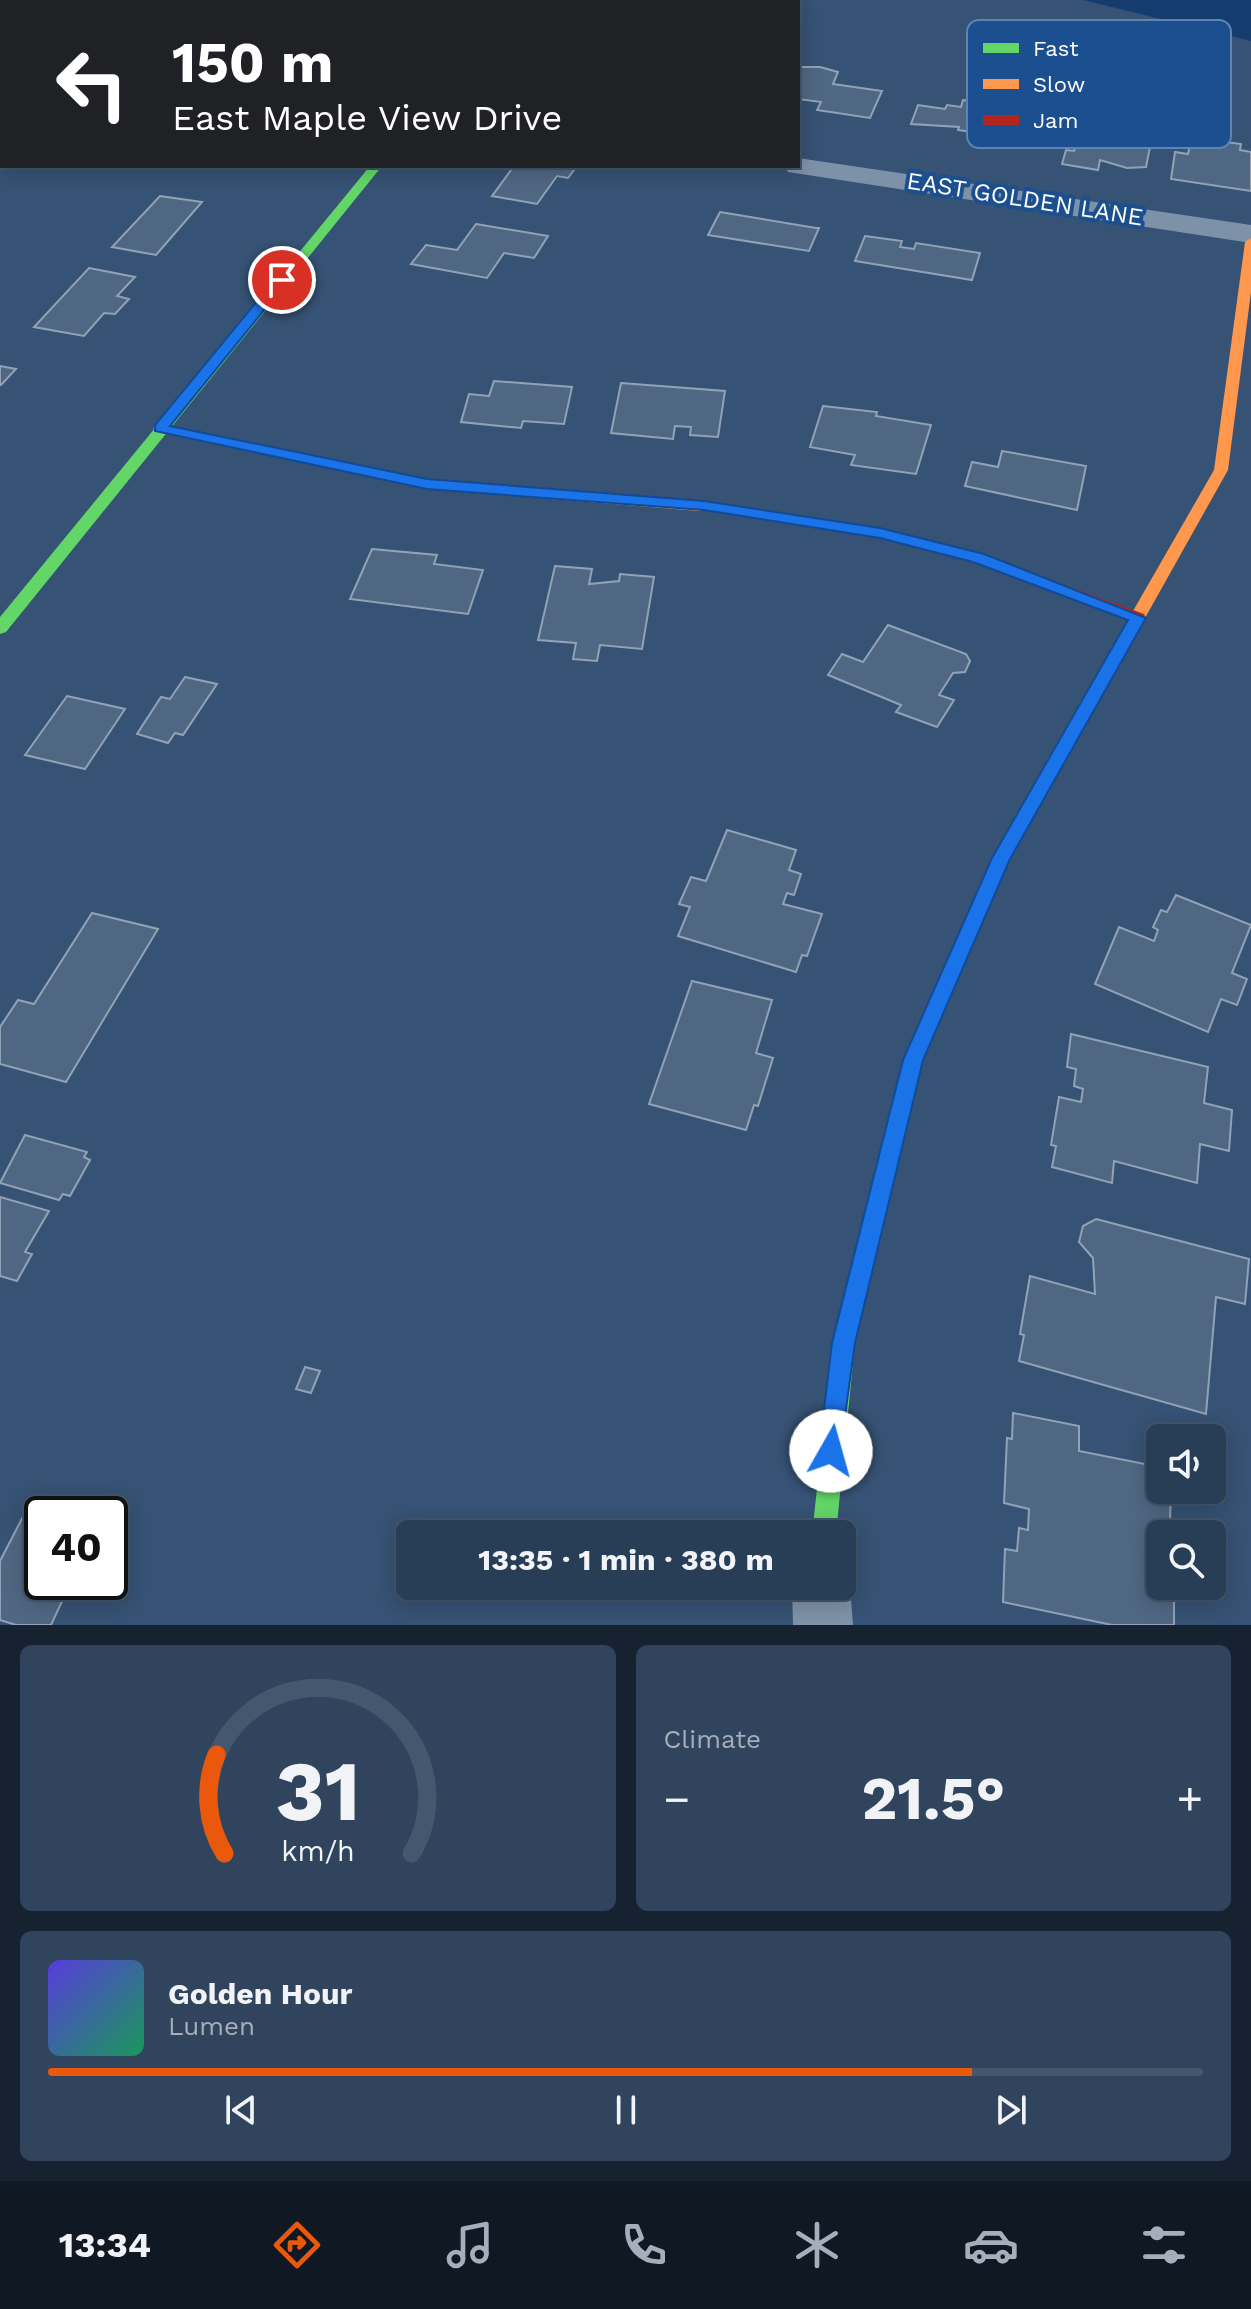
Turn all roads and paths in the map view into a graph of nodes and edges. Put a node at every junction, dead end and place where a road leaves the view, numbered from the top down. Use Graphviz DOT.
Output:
graph roads {
  1 [pos="800,166"];
  2 [pos="374,168"];
  3 [pos="1251,234"];
  4 [pos="1251,242"];
  5 [pos="160,428"];
  6 [pos="1138,618"];
  7 [pos="0,628"];
  8 [pos="825,1520"];
  9 [pos="822,1600"];
  10 [pos="823,1625"];
  1 -- 3 [label="street, EAST GOLDEN LANE"];
  2 -- 5 [label="street"];
  4 -- 6 [label="street"];
  5 -- 6 [label="street"];
  5 -- 7 [label="street"];
  6 -- 8 [label="street"];
  9 -- 10 [label="street"];
}
